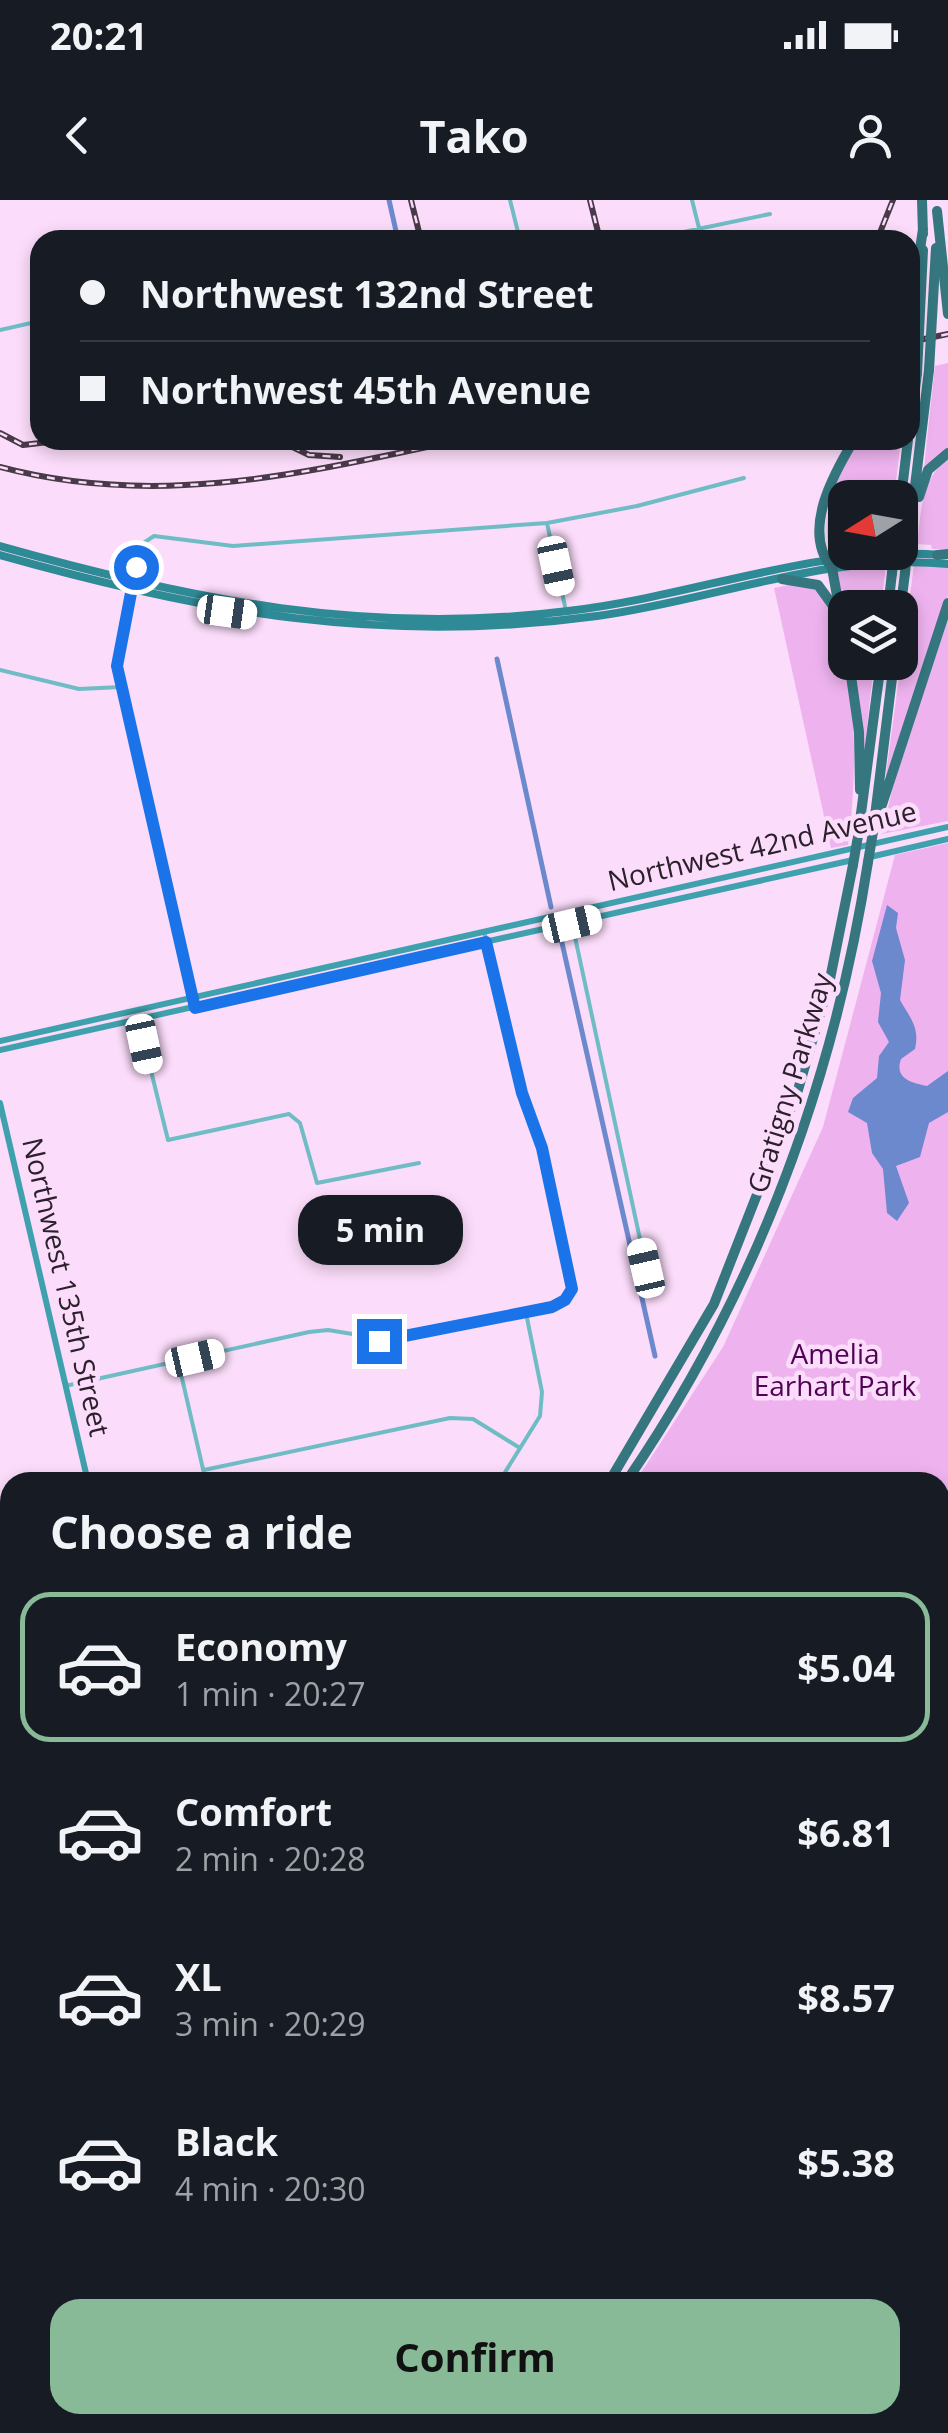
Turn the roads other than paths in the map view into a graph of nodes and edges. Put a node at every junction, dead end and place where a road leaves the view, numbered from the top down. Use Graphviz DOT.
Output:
graph roads {
  1 [pos="510,200"];
  2 [pos="692,200"];
  3 [pos="922,200"];
  4 [pos="937,206"];
  5 [pos="770,214"];
  6 [pos="699,228"];
  7 [pos="518,230"];
  8 [pos="690,230"];
  9 [pos="930,249"];
  10 [pos="920,283"];
  11 [pos="948,314"];
  12 [pos="30,323"];
  13 [pos="0,330"];
  14 [pos="923,372"];
  15 [pos="920,385"];
  16 [pos="920,410"];
  17 [pos="849,450"];
  18 [pos="907,450"];
  19 [pos="917,450"];
  20 [pos="948,452"];
  21 [pos="744,478"];
  22 [pos="834,480"];
  23 [pos="903,480"];
  24 [pos="914,480"];
  25 [pos="828,492"];
  26 [pos="918,501"];
  27 [pos="546,524"];
  28 [pos="0,546"];
  29 [pos="828,551"];
  30 [pos="0,555"];
  31 [pos="918,555"];
  32 [pos="944,555"];
  33 [pos="918,563"];
  34 [pos="828,564"];
  35 [pos="828,564"];
  36 [pos="948,564"];
  37 [pos="782,579"];
  38 [pos="131,588"];
  39 [pos="828,601"];
  40 [pos="948,604"];
  41 [pos="568,616"];
  42 [pos="0,670"];
  43 [pos="851,680"];
  44 [pos="879,680"];
  45 [pos="892,680"];
  46 [pos="121,687"];
  47 [pos="948,828"];
  48 [pos="873,832"];
  49 [pos="858,836"];
  50 [pos="948,839"];
  51 [pos="773,866"];
  52 [pos="776,878"];
  53 [pos="664,891"];
  54 [pos="666,902"];
  55 [pos="572,924"];
  56 [pos="484,931"];
  57 [pos="432,942"];
  58 [pos="486,942"];
  59 [pos="380,954"];
  60 [pos="434,954"];
  61 [pos="383,965"];
  62 [pos="192,996"];
  63 [pos="195,1008"];
  64 [pos="135,1009"];
  65 [pos="138,1020"];
  66 [pos="0,1041"];
  67 [pos="0,1050"];
  68 [pos="0,1102"];
  69 [pos="419,1164"];
  70 [pos="649,1281"];
  71 [pos="526,1312"];
  72 [pos="178,1361"];
  73 [pos="65,1386"];
  74 [pos="520,1448"];
  75 [pos="204,1470"];
  76 [pos="86,1472"];
  77 [pos="504,1472"];
  78 [pos="615,1472"];
  79 [pos="633,1472"];
  1 -- 7 [label="street"];
  2 -- 6 [label="street"];
  3 -- 9 [label="highway"];
  4 -- 9 [label="highway"];
  5 -- 6 [label="street"];
  6 -- 8 [label="street"];
  9 -- 10 [label="highway, bridge"];
  9 -- 11 [label="highway"];
  9 -- 14 [label="highway, bridge"];
  12 -- 13 [label="street"];
  14 -- 15 [label="highway"];
  14 -- 16 [label="highway"];
  17 -- 22 [label="highway"];
  18 -- 23 [label="highway"];
  19 -- 24 [label="highway"];
  20 -- 26 [label="highway"];
  21 -- 27 [label="street"];
  25 -- 29 [label="highway"];
  27 -- 38 [label="street"];
  27 -- 41 [label="street"];
  28 -- 38 [label="main road"];
  30 -- 38 [label="main road"];
  31 -- 32 [label="main road"];
  33 -- 36 [label="main road"];
  34 -- 37 [label="main road"];
  35 -- 41 [label="main road"];
  37 -- 39 [label="highway"];
  37 -- 41 [label="main road"];
  38 -- 41 [label="main road"];
  38 -- 46 [label="street"];
  40 -- 48 [label="highway"];
  42 -- 46 [label="street"];
  43 -- 49 [label="highway"];
  44 -- 49 [label="highway, Gratigny Parkway"];
  45 -- 48 [label="highway, Gratigny Parkway"];
  46 -- 62 [label="street"];
  47 -- 51 [label="main road, Northwest 42nd Avenue"];
  48 -- 79 [label="highway, Gratigny Parkway, bridge"];
  49 -- 78 [label="highway, Gratigny Parkway, bridge"];
  50 -- 52 [label="main road, Northwest 42nd Avenue"];
  51 -- 52 [label="main road"];
  51 -- 53 [label="main road, Northwest 42nd Avenue"];
  52 -- 54 [label="main road, Northwest 42nd Avenue"];
  53 -- 54 [label="main road"];
  53 -- 56 [label="main road, Northwest 42nd Avenue"];
  54 -- 55 [label="main road, Northwest 42nd Avenue"];
  55 -- 58 [label="main road, Northwest 42nd Avenue"];
  55 -- 70 [label="street"];
  56 -- 57 [label="main road, Northwest 42nd Avenue"];
  56 -- 58 [label="street"];
  57 -- 59 [label="main road, Northwest 42nd Avenue"];
  57 -- 60 [label="main road"];
  58 -- 60 [label="main road, Northwest 42nd Avenue"];
  58 -- 71 [label="street"];
  59 -- 61 [label="main road"];
  59 -- 62 [label="main road, Northwest 42nd Avenue"];
  60 -- 61 [label="main road, Northwest 42nd Avenue"];
  61 -- 63 [label="main road, Northwest 42nd Avenue"];
  62 -- 63 [label="main road"];
  62 -- 64 [label="main road, Northwest 42nd Avenue"];
  63 -- 65 [label="main road, Northwest 42nd Avenue"];
  64 -- 65 [label="street"];
  64 -- 66 [label="main road, Northwest 42nd Avenue"];
  65 -- 67 [label="main road, Northwest 42nd Avenue"];
  65 -- 69 [label="street"];
  68 -- 73 [label="main road, Northwest 135th Street"];
  71 -- 72 [label="street"];
  71 -- 74 [label="street"];
  72 -- 73 [label="street"];
  72 -- 75 [label="street"];
  73 -- 76 [label="main road, Northwest 135th Street"];
  74 -- 75 [label="street"];
  74 -- 77 [label="street"];
}
